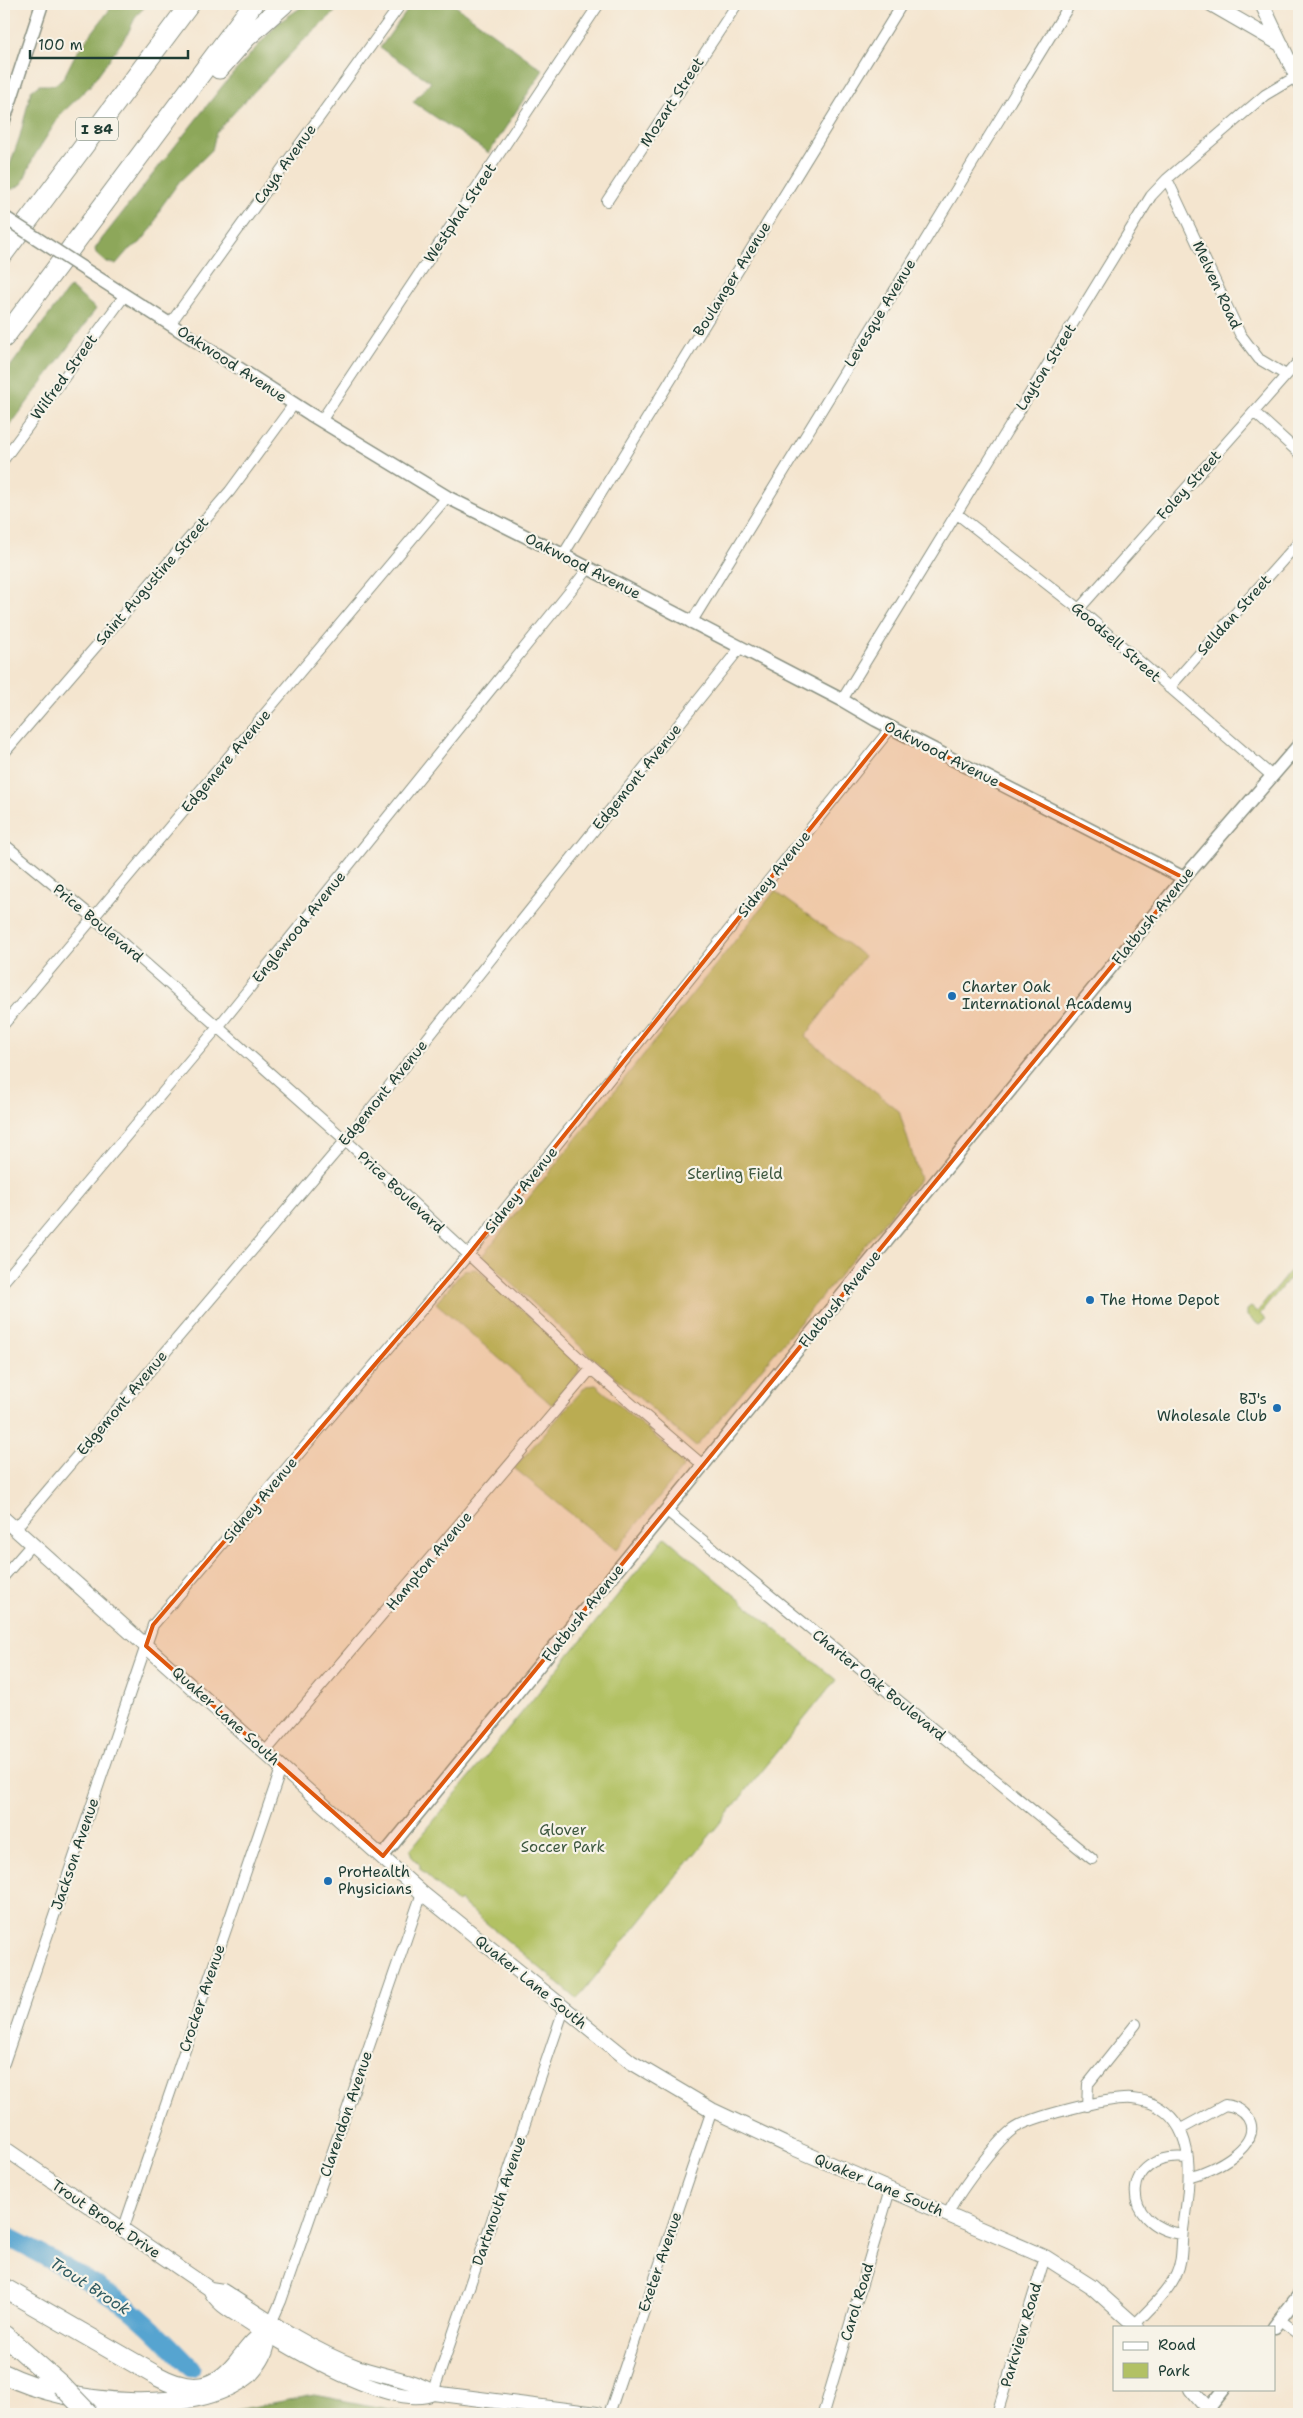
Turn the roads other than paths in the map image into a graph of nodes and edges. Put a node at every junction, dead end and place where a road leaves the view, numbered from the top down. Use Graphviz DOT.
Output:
graph roads {
  1 [pos="42,4"];
  2 [pos="190,4"];
  3 [pos="253,4"];
  4 [pos="284,4"];
  5 [pos="401,4"];
  6 [pos="599,4"];
  7 [pos="737,4"];
  8 [pos="902,4"];
  9 [pos="1070,4"];
  10 [pos="1262,4"];
  11 [pos="1219,5"];
  12 [pos="1282,45"];
  13 [pos="1298,79"];
  14 [pos="172,112"];
  15 [pos="4,120"];
  16 [pos="1167,179"];
  17 [pos="608,201"];
  18 [pos="4,217"];
  19 [pos="4,253"];
  20 [pos="124,295"];
  21 [pos="170,324"];
  22 [pos="4,338"];
  23 [pos="1299,361"];
  24 [pos="1286,375"];
  25 [pos="294,404"];
  26 [pos="1254,412"];
  27 [pos="321,422"];
  28 [pos="1299,452"];
  29 [pos="4,459"];
  30 [pos="447,497"];
  31 [pos="956,513"];
  32 [pos="1299,542"];
  33 [pos="562,554"];
  34 [pos="588,568"];
  35 [pos="1079,609"];
  36 [pos="691,623"];
  37 [pos="740,648"];
  38 [pos="1169,688"];
  39 [pos="842,700"];
  40 [pos="891,728"];
  41 [pos="1299,745"];
  42 [pos="4,753"];
  43 [pos="1272,776"];
  44 [pos="4,844"];
  45 [pos="1184,878"];
  46 [pos="94,918"];
  47 [pos="4,1024"];
  48 [pos="218,1027"];
  49 [pos="346,1140"];
  50 [pos="469,1254"];
  51 [pos="4,1281"];
  52 [pos="591,1369"];
  53 [pos="704,1466"];
  54 [pos="667,1511"];
  55 [pos="4,1519"];
  56 [pos="15,1529"];
  57 [pos="32,1544"];
  58 [pos="4,1576"];
  59 [pos="146,1646"];
  60 [pos="265,1752"];
  61 [pos="282,1766"];
  62 [pos="383,1856"];
  63 [pos="1092,1859"];
  64 [pos="422,1893"];
  65 [pos="564,2009"];
  66 [pos="1136,2024"];
  67 [pos="4,2063"];
  68 [pos="1087,2106"];
  69 [pos="712,2110"];
  70 [pos="1181,2130"];
  71 [pos="4,2148"];
  72 [pos="1187,2158"];
  73 [pos="1190,2176"];
  74 [pos="890,2190"];
  75 [pos="948,2214"];
  76 [pos="123,2230"];
  77 [pos="1182,2234"];
  78 [pos="1045,2257"];
  79 [pos="4,2288"];
  80 [pos="1299,2295"];
  81 [pos="1277,2323"];
  82 [pos="1136,2326"];
  83 [pos="269,2328"];
  84 [pos="1299,2334"];
  85 [pos="4,2335"];
  86 [pos="4,2346"];
  87 [pos="40,2365"];
  88 [pos="4,2374"];
  89 [pos="1192,2390"];
  90 [pos="1223,2390"];
  91 [pos="433,2393"];
  92 [pos="1210,2412"];
  93 [pos="89,2414"];
  94 [pos="597,2414"];
  95 [pos="609,2414"];
  96 [pos="823,2414"];
  97 [pos="997,2414"];
  1 -- 15 [label="street"];
  2 -- 19 [label="highway, I 84"];
  3 -- 14 [label="highway"];
  4 -- 14 [label="highway"];
  5 -- 21 [label="street, Caya Avenue"];
  6 -- 27 [label="street, Westphal Street"];
  7 -- 17 [label="street, Mozart Street"];
  8 -- 33 [label="street, Boulanger Avenue"];
  9 -- 36 [label="street, Levesque Avenue"];
  10 -- 12 [label="main road"];
  11 -- 12 [label="main road"];
  12 -- 13 [label="main road"];
  13 -- 16 [label="street, Layton Street"];
  14 -- 22 [label="highway"];
  16 -- 24 [label="street, Melven Road"];
  16 -- 31 [label="street, Layton Street"];
  18 -- 20 [label="street, Oakwood Avenue, bridge"];
  20 -- 21 [label="street, Oakwood Avenue"];
  20 -- 29 [label="street, Wilfred Street"];
  21 -- 25 [label="street, Oakwood Avenue"];
  23 -- 24 [label="street, Foley Street"];
  24 -- 26 [label="street, Foley Street"];
  25 -- 27 [label="street, Oakwood Avenue"];
  25 -- 42 [label="street, Saint Augustine Street"];
  26 -- 28 [label="street"];
  26 -- 35 [label="street, Foley Street"];
  27 -- 30 [label="street, Oakwood Avenue"];
  30 -- 33 [label="street, Oakwood Avenue"];
  30 -- 46 [label="street, Edgemere Avenue"];
  31 -- 35 [label="street, Goodsell Street"];
  31 -- 39 [label="street, Layton Street"];
  32 -- 38 [label="street, Selldan Street"];
  33 -- 34 [label="street, Oakwood Avenue"];
  34 -- 36 [label="street, Oakwood Avenue"];
  34 -- 48 [label="street, Englewood Avenue"];
  35 -- 38 [label="street, Goodsell Street"];
  36 -- 37 [label="street, Oakwood Avenue"];
  37 -- 39 [label="street, Oakwood Avenue"];
  37 -- 49 [label="street, Edgemont Avenue"];
  38 -- 43 [label="street, Goodsell Street"];
  39 -- 40 [label="street, Oakwood Avenue"];
  40 -- 45 [label="street, Oakwood Avenue"];
  40 -- 50 [label="street, Sidney Avenue"];
  41 -- 43 [label="street, Flatbush Avenue"];
  43 -- 45 [label="street, Flatbush Avenue"];
  44 -- 46 [label="street, Price Boulevard"];
  45 -- 53 [label="street, Flatbush Avenue"];
  46 -- 47 [label="street, Edgemere Avenue"];
  46 -- 48 [label="street, Price Boulevard"];
  48 -- 49 [label="street, Price Boulevard"];
  48 -- 51 [label="street, Englewood Avenue"];
  49 -- 50 [label="street, Price Boulevard"];
  49 -- 56 [label="street, Edgemont Avenue"];
  50 -- 52 [label="street, Price Boulevard"];
  50 -- 59 [label="street, Sidney Avenue"];
  52 -- 53 [label="street, Price Boulevard"];
  52 -- 60 [label="street, Hampton Avenue"];
  53 -- 54 [label="street, Flatbush Avenue"];
  54 -- 62 [label="street, Flatbush Avenue"];
  54 -- 63 [label="street, Charter Oak Boulevard"];
  55 -- 56 [label="main road, Quaker Lane South"];
  56 -- 57 [label="main road, Quaker Lane South"];
  57 -- 58 [label="street"];
  57 -- 59 [label="main road, Quaker Lane South"];
  59 -- 60 [label="main road, Quaker Lane South"];
  59 -- 67 [label="street, Jackson Avenue"];
  60 -- 61 [label="main road, Quaker Lane South"];
  61 -- 62 [label="main road, Quaker Lane South"];
  61 -- 76 [label="street, Crocker Avenue"];
  62 -- 64 [label="main road, Quaker Lane South"];
  64 -- 65 [label="main road, Quaker Lane South"];
  64 -- 83 [label="street, Clarendon Avenue"];
  65 -- 69 [label="main road, Quaker Lane South"];
  65 -- 91 [label="street, Dartmouth Avenue"];
  66 -- 68 [label="street"];
  68 -- 70 [label="street"];
  68 -- 75 [label="street"];
  69 -- 74 [label="main road, Quaker Lane South"];
  69 -- 95 [label="street, Exeter Avenue"];
  70 -- 72 [label="street"];
  70 -- 73 [label="street"];
  71 -- 76 [label="main road, Trout Brook Drive"];
  72 -- 73 [label="street"];
  72 -- 77 [label="street"];
  73 -- 77 [label="street"];
  74 -- 75 [label="main road, Quaker Lane South"];
  74 -- 96 [label="street, Carol Road"];
  75 -- 78 [label="main road, Quaker Lane South"];
  76 -- 83 [label="main road, Trout Brook Drive"];
  77 -- 82 [label="street"];
  78 -- 82 [label="main road, Quaker Lane South"];
  78 -- 97 [label="street, Parkview Road"];
  79 -- 83 [label="highway"];
  80 -- 81 [label="street"];
  81 -- 84 [label="street"];
  83 -- 88 [label="highway"];
  83 -- 91 [label="main road, Trout Brook Drive"];
  85 -- 87 [label="highway"];
  86 -- 87 [label="highway"];
  87 -- 93 [label="highway, bridge"];
  89 -- 92 [label="main road"];
  90 -- 92 [label="street"];
  91 -- 94 [label="main road, Trout Brook Drive"];
}
